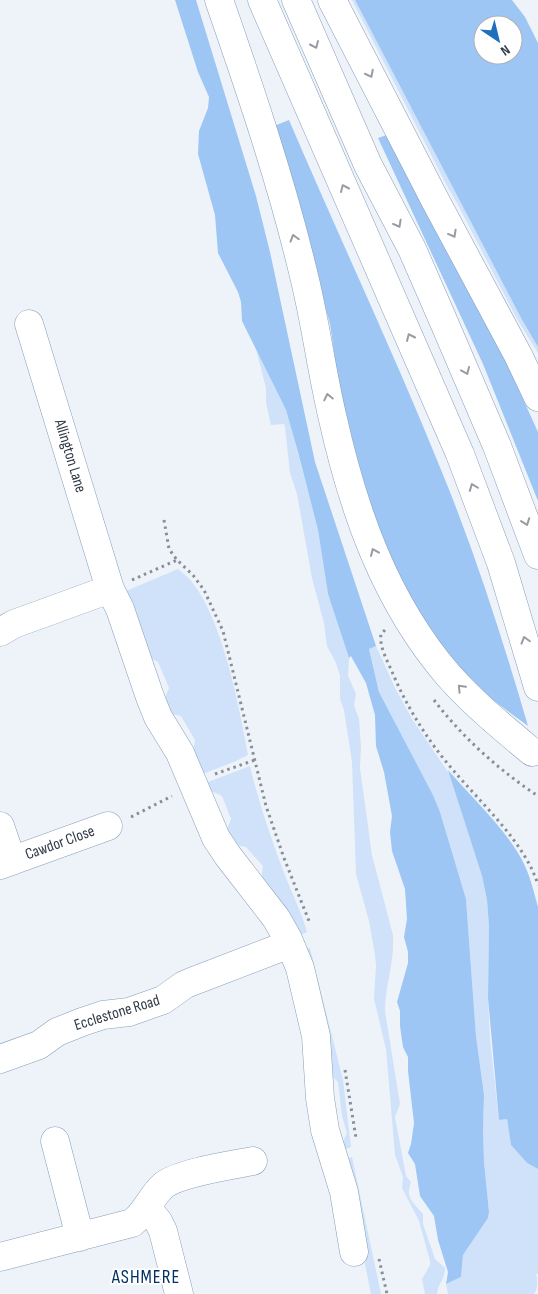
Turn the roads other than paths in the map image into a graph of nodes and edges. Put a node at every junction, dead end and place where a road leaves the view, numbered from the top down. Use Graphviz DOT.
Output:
graph roads {
  1 [pos="219,0"];
  2 [pos="262,0"];
  3 [pos="296,0"];
  4 [pos="332,0"];
  5 [pos="29,324"];
  6 [pos="538,397"];
  7 [pos="538,556"];
  8 [pos="110,589"];
  9 [pos="0,632"];
  10 [pos="538,687"];
  11 [pos="530,746"];
  12 [pos="0,826"];
  13 [pos="108,826"];
  14 [pos="6,863"];
  15 [pos="290,944"];
  16 [pos="0,1059"];
  17 [pos="55,1141"];
  18 [pos="253,1160"];
  19 [pos="146,1208"];
  20 [pos="80,1237"];
  21 [pos="354,1252"];
  22 [pos="0,1258"];
  23 [pos="178,1294"];
  11 -- 1 [label="main road, one-way"];
  10 -- 2 [label="main road, one-way"];
  3 -- 7 [label="main road, one-way"];
  4 -- 6 [label="main road, one-way"];
  5 -- 8 [label="main road, Allington Lane"];
  8 -- 9 [label="main road"];
  8 -- 15 [label="main road, Allington Lane"];
  12 -- 14 [label="main road, Cawdor Close"];
  13 -- 14 [label="main road, Cawdor Close"];
  15 -- 16 [label="main road, Ecclestone Road"];
  15 -- 21 [label="main road, Allington Lane"];
  17 -- 20 [label="main road"];
  18 -- 19 [label="main road"];
  19 -- 20 [label="main road"];
  19 -- 23 [label="main road"];
  20 -- 22 [label="main road"];
}
